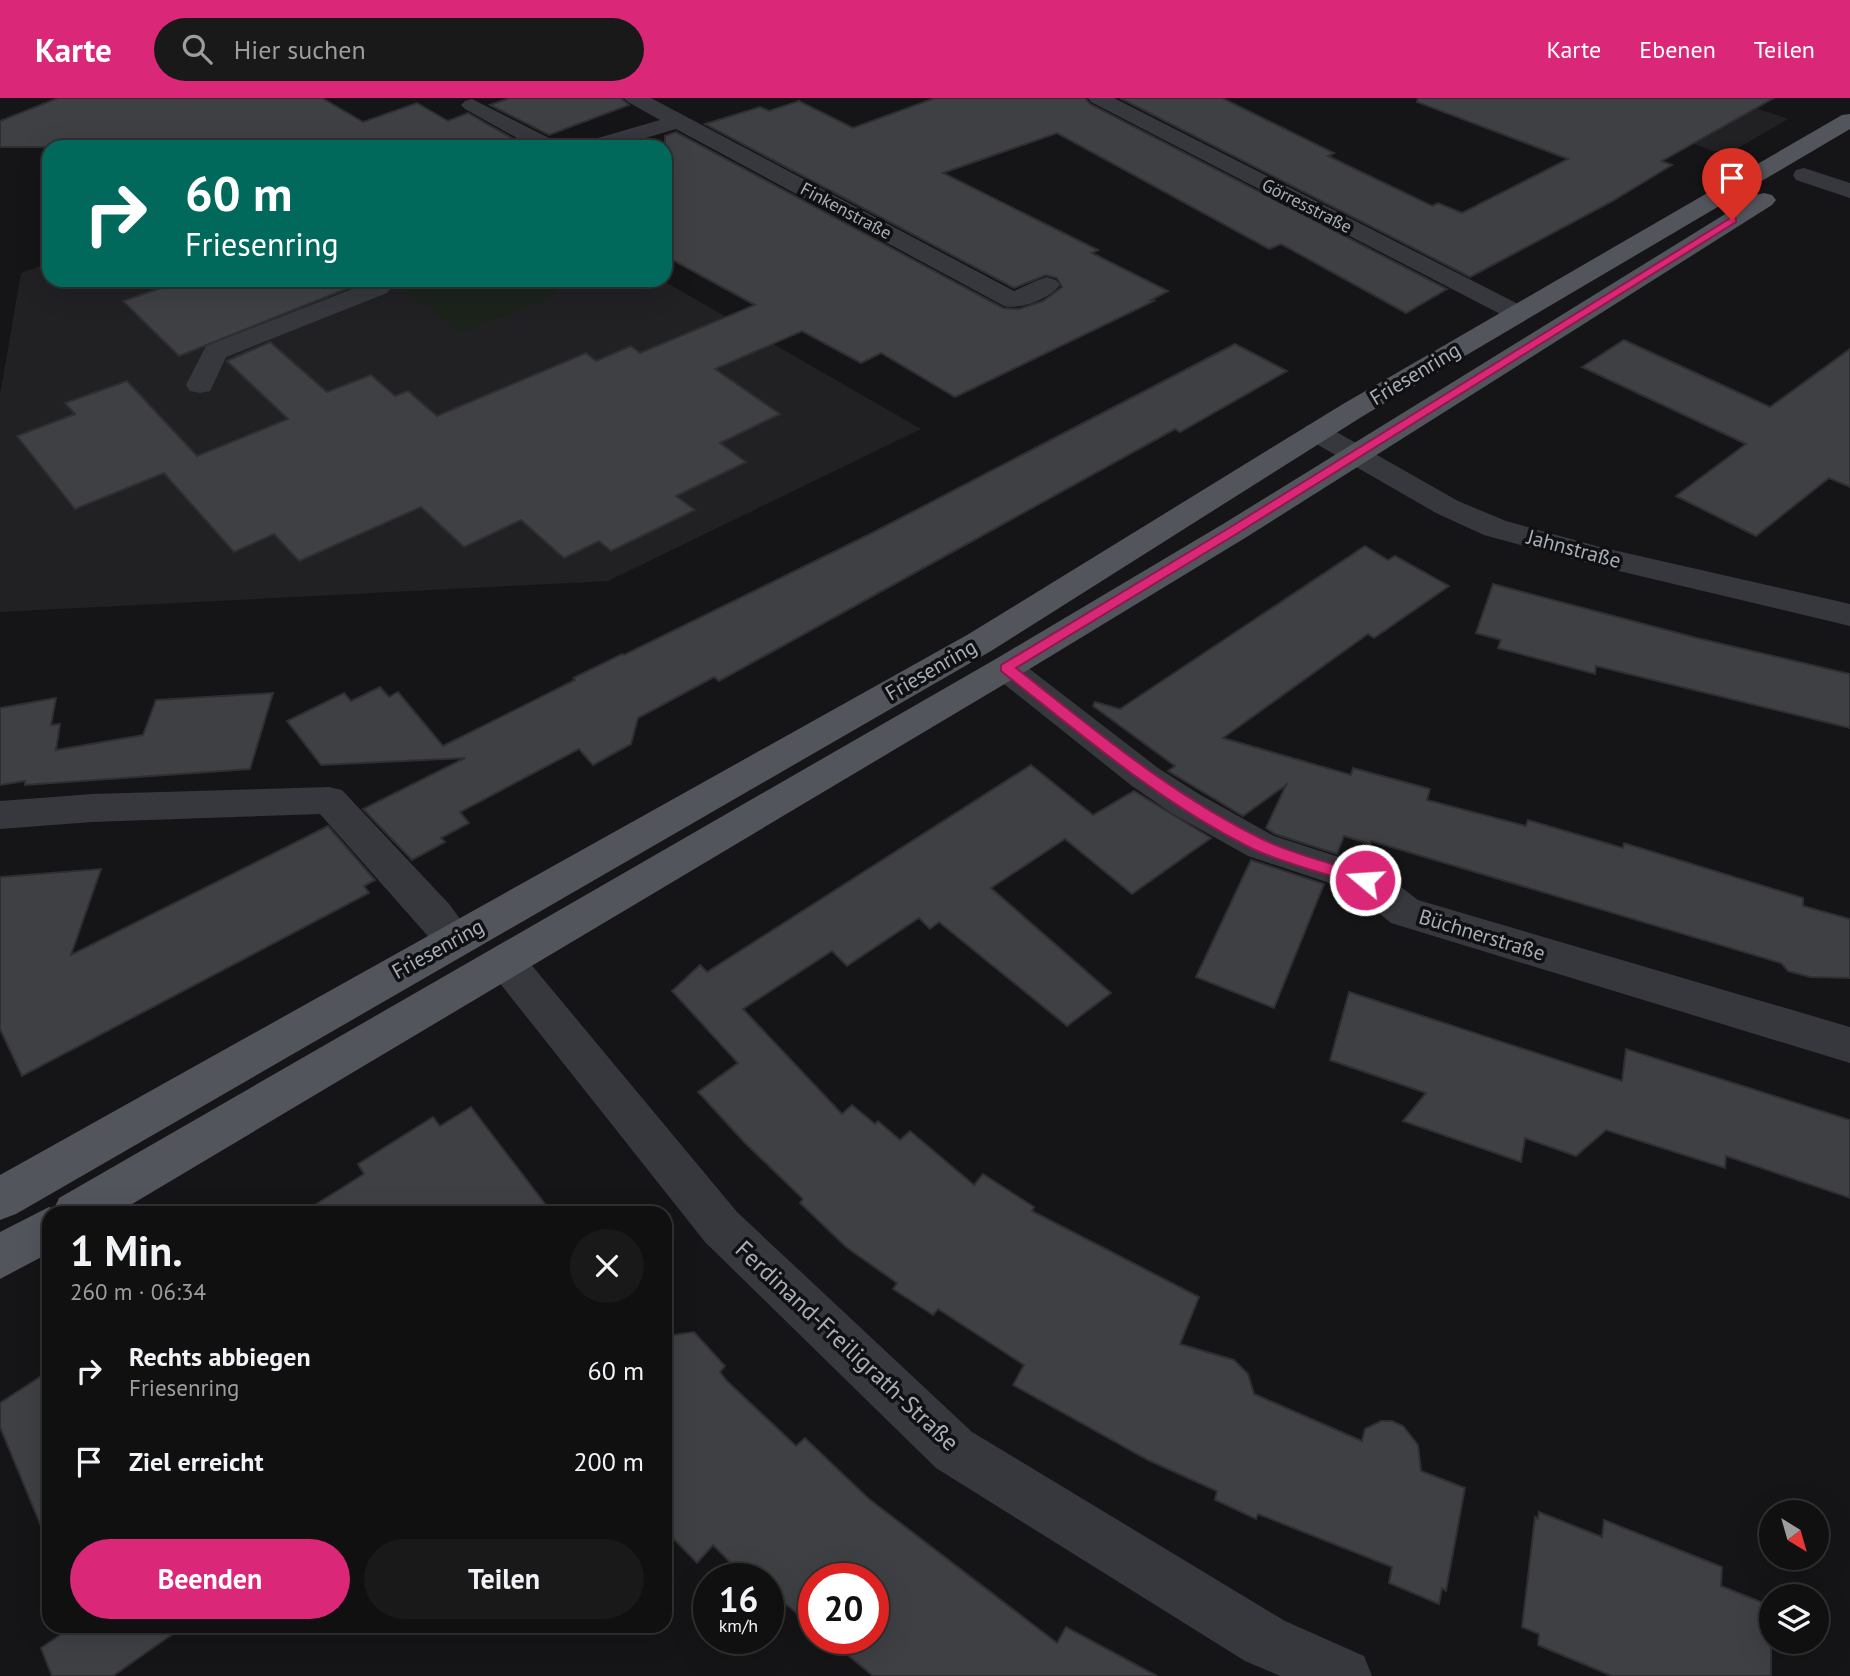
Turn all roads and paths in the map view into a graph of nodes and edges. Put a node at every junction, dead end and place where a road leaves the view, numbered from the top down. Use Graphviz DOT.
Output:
graph roads {
  1 [pos="635,98"];
  2 [pos="1098,98"];
  3 [pos="467,100"];
  4 [pos="1850,120"];
  5 [pos="678,121"];
  6 [pos="537,140"];
  7 [pos="615,140"];
  8 [pos="1838,155"];
  9 [pos="1804,175"];
  10 [pos="1850,191"];
  11 [pos="1046,285"];
  12 [pos="377,287"];
  13 [pos="1013,301"];
  14 [pos="1517,313"];
  15 [pos="985,315"];
  16 [pos="200,385"];
  17 [pos="1316,432"];
  18 [pos="1355,455"];
  19 [pos="1850,615"];
  20 [pos="1006,668"];
  21 [pos="0,815"];
  22 [pos="454,940"];
  23 [pos="505,961"];
  24 [pos="1850,1045"];
  25 [pos="0,1199"];
  26 [pos="87,1206"];
  27 [pos="42,1232"];
  28 [pos="0,1257"];
  29 [pos="1268,1659"];
  30 [pos="1344,1676"];
  1 -- 5 [label="street, Finkenstraße"];
  2 -- 14 [label="street, Görresstraße"];
  3 -- 6 [label="street"];
  4 -- 14 [label="main road, Friesenring"];
  5 -- 7 [label="street"];
  5 -- 13 [label="street, Finkenstraße"];
  8 -- 9 [label="main road, Friesenring"];
  9 -- 10 [label="street"];
  9 -- 18 [label="main road, Friesenring"];
  11 -- 13 [label="street"];
  12 -- 16 [label="street"];
  13 -- 15 [label="street"];
  14 -- 17 [label="main road, Friesenring"];
  17 -- 18 [label="street, Jahnstraße"];
  17 -- 22 [label="main road, Friesenring"];
  18 -- 19 [label="street, Jahnstraße"];
  18 -- 20 [label="main road, Friesenring"];
  20 -- 23 [label="main road, Friesenring"];
  20 -- 24 [label="street, Büchnerstraße"];
  21 -- 22 [label="street"];
  22 -- 25 [label="main road, Friesenring"];
  23 -- 26 [label="main road, Friesenring"];
  23 -- 29 [label="street, Ferdinand-Freiligrath-Straße"];
  27 -- 28 [label="main road"];
  29 -- 30 [label="street, Ferdinand-Freiligrath-Straße"];
}
